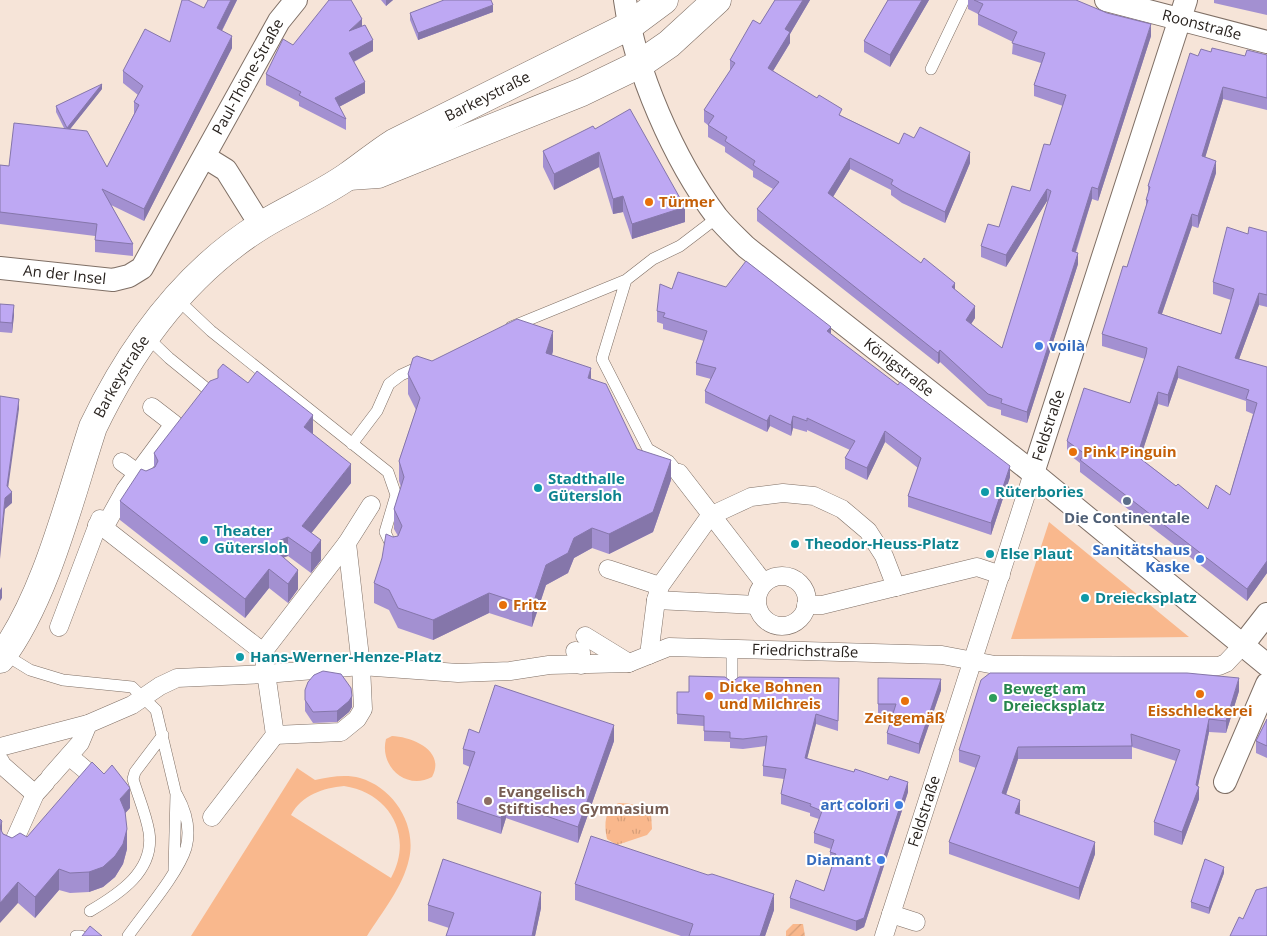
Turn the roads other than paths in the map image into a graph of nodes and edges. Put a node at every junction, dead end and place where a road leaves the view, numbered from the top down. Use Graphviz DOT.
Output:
graph roads {
  1 [pos="296,0"];
  2 [pos="664,0"];
  3 [pos="718,0"];
  4 [pos="964,0"];
  5 [pos="1106,0"];
  6 [pos="1184,10"];
  7 [pos="627,13"];
  8 [pos="1267,42"];
  9 [pos="640,64"];
  10 [pos="930,69"];
  11 [pos="205,157"];
  12 [pos="349,176"];
  13 [pos="718,217"];
  14 [pos="261,226"];
  15 [pos="0,268"];
  16 [pos="130,276"];
  17 [pos="626,280"];
  18 [pos="177,299"];
  19 [pos="503,331"];
  20 [pos="145,335"];
  21 [pos="435,360"];
  22 [pos="212,393"];
  23 [pos="152,407"];
  24 [pos="352,444"];
  25 [pos="122,462"];
  26 [pos="679,473"];
  27 [pos="1033,473"];
  28 [pos="142,477"];
  29 [pos="371,505"];
  30 [pos="710,516"];
  31 [pos="100,524"];
  32 [pos="347,543"];
  33 [pos="394,550"];
  34 [pos="608,569"];
  35 [pos="1001,575"];
  36 [pos="764,583"];
  37 [pos="896,587"];
  38 [pos="658,593"];
  39 [pos="757,605"];
  40 [pos="806,605"];
  41 [pos="1267,614"];
  42 [pos="781,625"];
  43 [pos="59,627"];
  44 [pos="585,636"];
  45 [pos="1242,646"];
  46 [pos="732,650"];
  47 [pos="780,651"];
  48 [pos="263,652"];
  49 [pos="649,655"];
  50 [pos="2,657"];
  51 [pos="974,661"];
  52 [pos="629,663"];
  53 [pos="1267,665"];
  54 [pos="361,666"];
  55 [pos="266,674"];
  56 [pos="732,684"];
  57 [pos="1267,684"];
  58 [pos="145,699"];
  59 [pos="88,724"];
  60 [pos="163,735"];
  61 [pos="275,735"];
  62 [pos="0,747"];
  63 [pos="69,756"];
  64 [pos="0,761"];
  65 [pos="88,772"];
  66 [pos="1224,782"];
  67 [pos="44,784"];
  68 [pos="212,817"];
  69 [pos="11,848"];
  70 [pos="90,911"];
  71 [pos="916,922"];
  72 [pos="890,929"];
  73 [pos="129,934"];
  74 [pos="76,936"];
  75 [pos="81,936"];
  76 [pos="116,936"];
  1 -- 11 [label="street, Paul-Thöne-Straße"];
  2 -- 7 [label="street, Barkeystraße"];
  3 -- 9 [label="street, Barkeystraße"];
  4 -- 10 [label="lane"];
  5 -- 6 [label="street, Roonstraße"];
  6 -- 8 [label="street, Roonstraße"];
  6 -- 27 [label="street, Feldstraße"];
  7 -- 9 [label="street, Königstraße"];
  7 -- 12 [label="street, Barkeystraße"];
  9 -- 12 [label="street, Barkeystraße"];
  9 -- 13 [label="street, Königstraße"];
  11 -- 14 [label="street"];
  11 -- 16 [label="street, Paul-Thöne-Straße"];
  12 -- 14 [label="street, Barkeystraße"];
  13 -- 17 [label="lane"];
  13 -- 27 [label="street, Königstraße"];
  14 -- 18 [label="street, Barkeystraße"];
  15 -- 16 [label="street, An der Insel"];
  17 -- 19 [label="lane"];
  17 -- 26 [label="lane"];
  18 -- 20 [label="street, Barkeystraße"];
  18 -- 24 [label="lane"];
  20 -- 22 [label="lane"];
  20 -- 50 [label="street, Barkeystraße"];
  21 -- 24 [label="lane"];
  23 -- 28 [label="street"];
  24 -- 33 [label="lane"];
  25 -- 28 [label="street"];
  26 -- 30 [label="street"];
  27 -- 35 [label="street, Feldstraße"];
  27 -- 45 [label="street, Königstraße"];
  28 -- 31 [label="street"];
  29 -- 32 [label="street"];
  30 -- 36 [label="street"];
  30 -- 37 [label="street"];
  30 -- 38 [label="street"];
  31 -- 43 [label="street"];
  31 -- 48 [label="street"];
  32 -- 48 [label="street"];
  32 -- 54 [label="street"];
  34 -- 38 [label="street"];
  35 -- 37 [label="street"];
  35 -- 51 [label="street, Feldstraße"];
  36 -- 39 [label="street"];
  36 -- 40 [label="street"];
  37 -- 40 [label="street"];
  38 -- 39 [label="street"];
  38 -- 49 [label="street"];
  39 -- 42 [label="street"];
  40 -- 42 [label="street"];
  41 -- 45 [label="street"];
  42 -- 47 [label="street"];
  44 -- 52 [label="street"];
  45 -- 51 [label="street, Friedrichstraße"];
  45 -- 53 [label="street, Königstraße"];
  46 -- 47 [label="street, Friedrichstraße"];
  46 -- 49 [label="street, Friedrichstraße"];
  46 -- 56 [label="lane"];
  47 -- 51 [label="street, Friedrichstraße"];
  48 -- 55 [label="street"];
  49 -- 52 [label="street, Friedrichstraße"];
  50 -- 58 [label="lane"];
  51 -- 72 [label="street, Feldstraße"];
  52 -- 54 [label="street, Friedrichstraße"];
  54 -- 55 [label="street, Friedrichstraße"];
  54 -- 61 [label="street"];
  55 -- 58 [label="street, Friedrichstraße"];
  55 -- 61 [label="street"];
  57 -- 66 [label="street"];
  58 -- 59 [label="street, Friedrichstraße"];
  58 -- 60 [label="lane"];
  59 -- 62 [label="street, Friedrichstraße"];
  59 -- 63 [label="street"];
  60 -- 70 [label="lane"];
  60 -- 73 [label="lane"];
  61 -- 68 [label="street"];
  63 -- 65 [label="street"];
  63 -- 67 [label="street"];
  64 -- 67 [label="street"];
  67 -- 69 [label="street"];
  71 -- 72 [label="street"];
  73 -- 76 [label="lane"];
  74 -- 75 [label="lane"];
}
